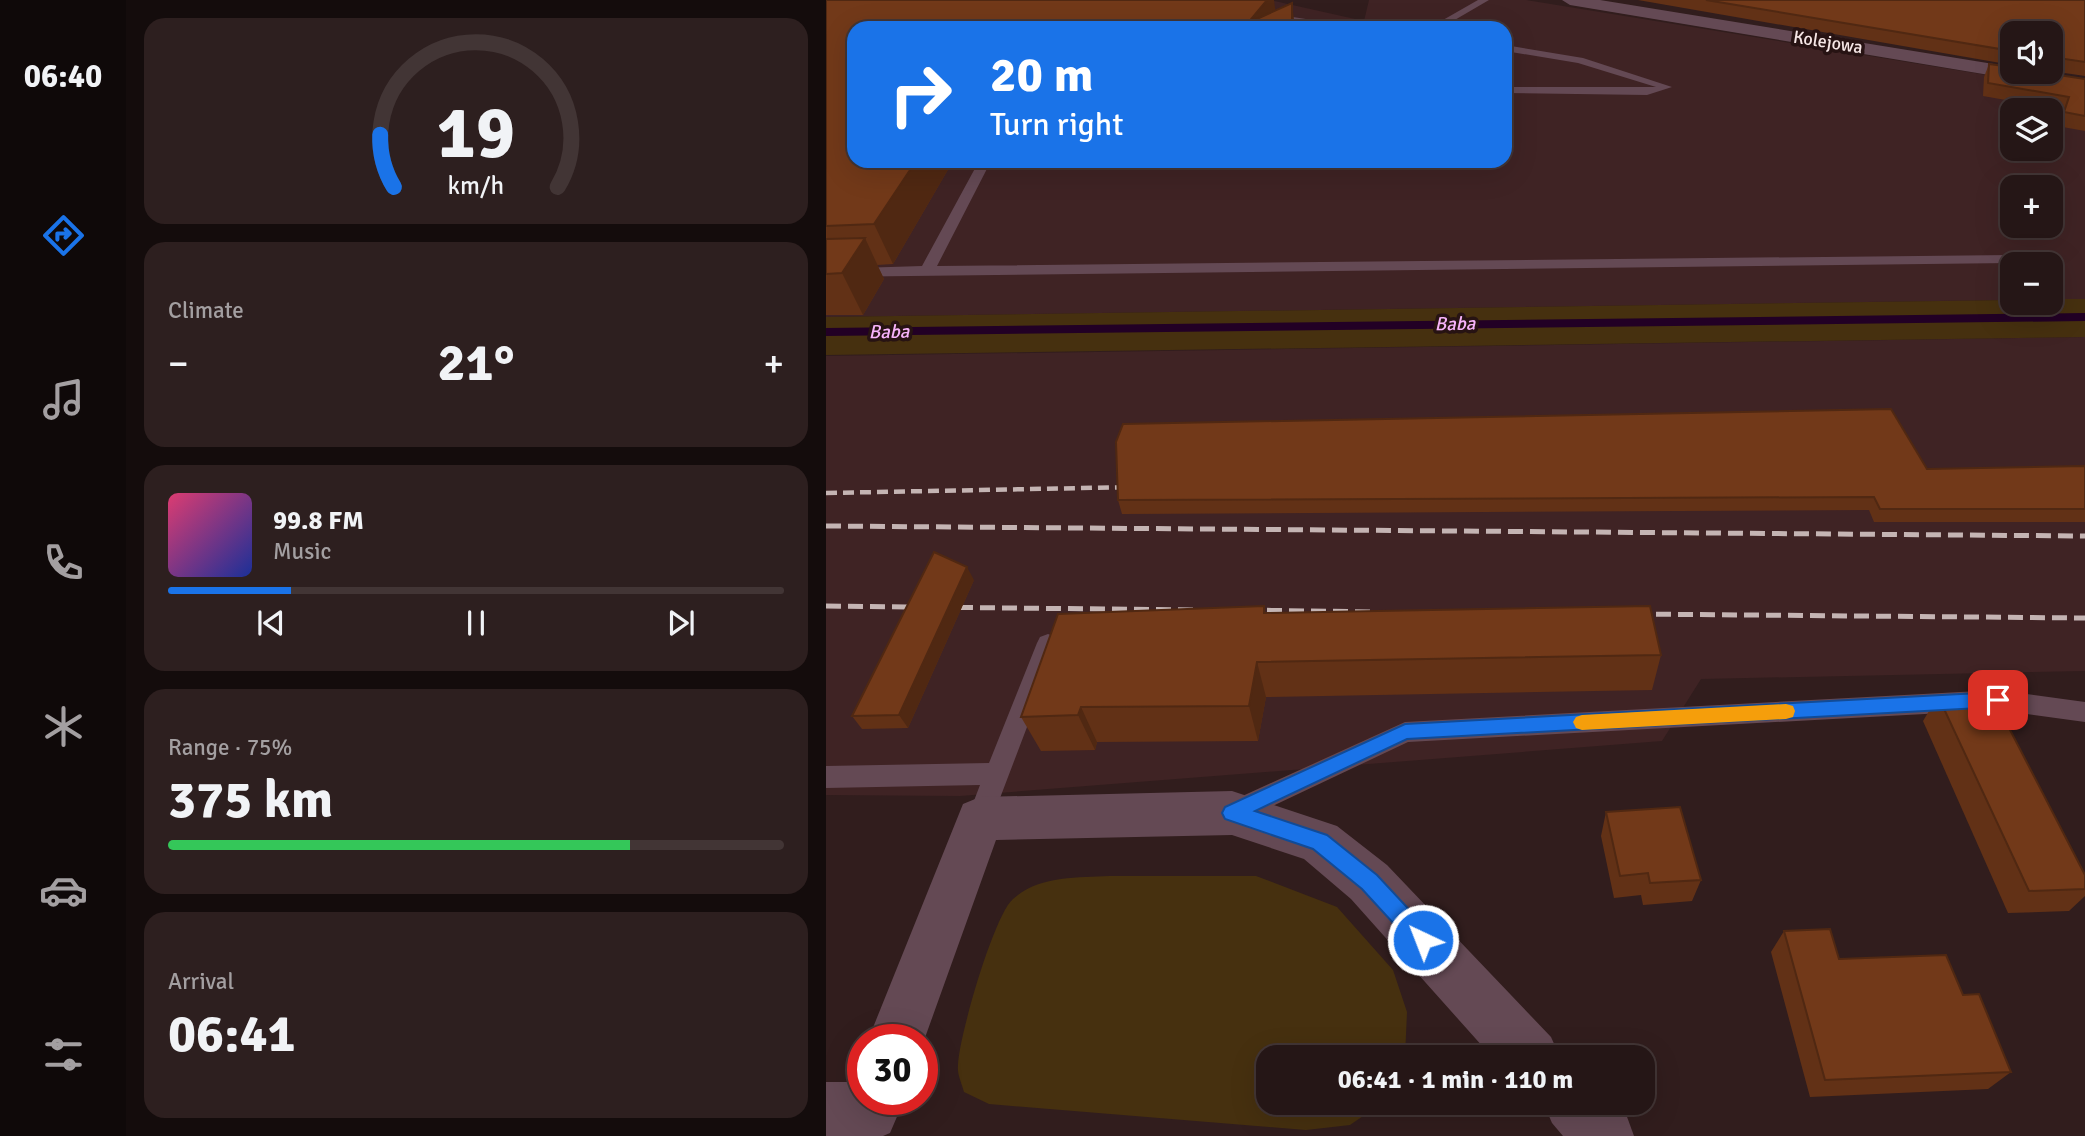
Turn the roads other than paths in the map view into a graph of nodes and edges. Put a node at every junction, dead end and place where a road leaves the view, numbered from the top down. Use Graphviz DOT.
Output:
graph roads {
  1 [pos="1485,0"];
  2 [pos="1570,0"];
  3 [pos="1260,15"];
  4 [pos="1299,21"];
  5 [pos="1447,21"];
  6 [pos="1512,49"];
  7 [pos="2085,85"];
  8 [pos="1512,89"];
  9 [pos="981,168"];
  10 [pos="2000,259"];
  11 [pos="927,270"];
  12 [pos="826,273"];
  13 [pos="1048,643"];
  14 [pos="2085,712"];
  15 [pos="826,777"];
  16 [pos="989,796"];
  17 [pos="1232,813"];
  18 [pos="902,1024"];
  19 [pos="1520,1045"];
  20 [pos="1585,1115"];
  21 [pos="1604,1136"];
  1 -- 5 [label="lane"];
  2 -- 7 [label="street, Kolejowa"];
  3 -- 4 [label="lane"];
  6 -- 8 [label="lane"];
  9 -- 11 [label="lane"];
  10 -- 11 [label="lane"];
  11 -- 12 [label="lane"];
  13 -- 16 [label="lane"];
  14 -- 17 [label="lane"];
  15 -- 16 [label="lane"];
  16 -- 17 [label="street"];
  16 -- 18 [label="street"];
  17 -- 19 [label="street"];
  20 -- 21 [label="street"];
}
